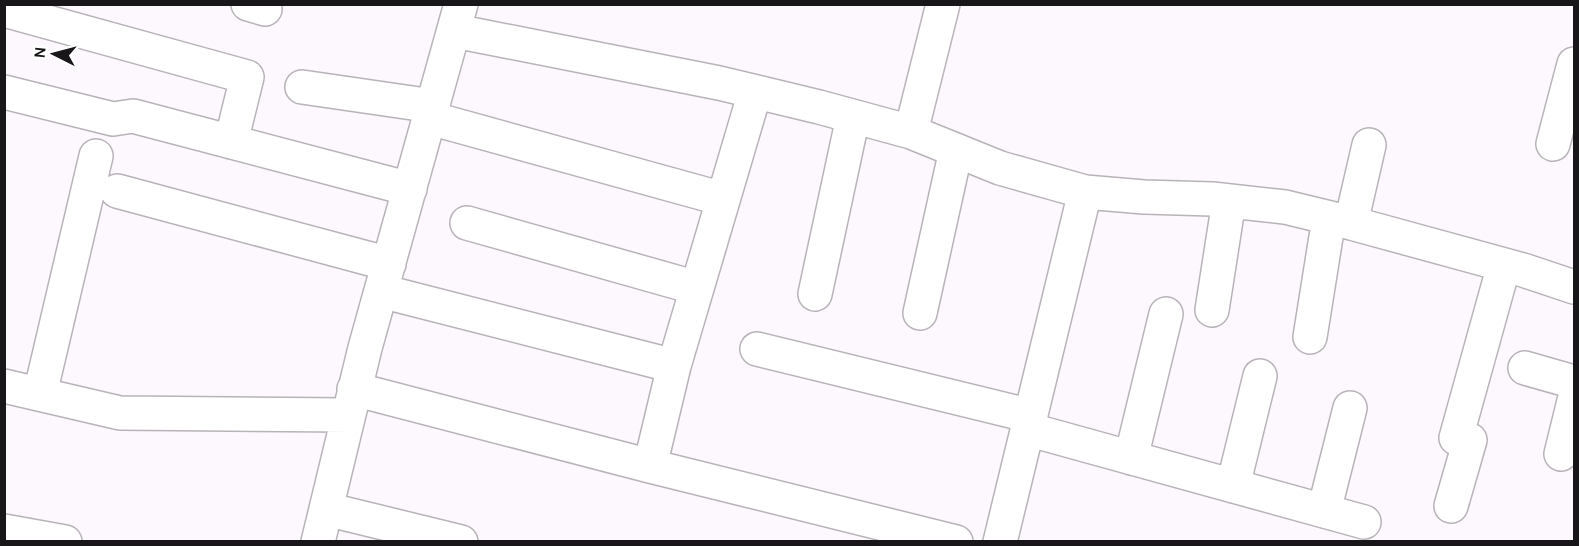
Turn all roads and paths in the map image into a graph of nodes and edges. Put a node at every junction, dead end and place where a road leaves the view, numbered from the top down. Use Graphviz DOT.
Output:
graph roads {
  1 [pos="943,4"];
  2 [pos="4,10"];
  3 [pos="458,18"];
  4 [pos="1575,64"];
  5 [pos="302,87"];
  6 [pos="4,92"];
  7 [pos="755,92"];
  8 [pos="432,112"];
  9 [pos="853,117"];
  10 [pos="911,132"];
  11 [pos="231,142"];
  12 [pos="1553,144"];
  13 [pos="1369,145"];
  14 [pos="956,150"];
  15 [pos="96,156"];
  16 [pos="410,189"];
  17 [pos="117,191"];
  18 [pos="1085,192"];
  19 [pos="723,199"];
  20 [pos="1229,201"];
  21 [pos="1340,221"];
  22 [pos="467,223"];
  23 [pos="1504,265"];
  24 [pos="385,278"];
  25 [pos="1575,287"];
  26 [pos="697,288"];
  27 [pos="815,294"];
  28 [pos="1212,310"];
  29 [pos="920,313"];
  30 [pos="1166,314"];
  31 [pos="1310,337"];
  32 [pos="757,349"];
  33 [pos="674,366"];
  34 [pos="1525,368"];
  35 [pos="1260,376"];
  36 [pos="1575,382"];
  37 [pos="5,390"];
  38 [pos="40,394"];
  39 [pos="1575,401"];
  40 [pos="351,402"];
  41 [pos="1350,408"];
  42 [pos="1029,423"];
  43 [pos="1562,454"];
  44 [pos="1131,458"];
  45 [pos="650,466"];
  46 [pos="1233,486"];
  47 [pos="1451,506"];
  48 [pos="326,509"];
  49 [pos="1324,512"];
  50 [pos="1364,522"];
  51 [pos="4,531"];
  52 [pos="65,542"];
  53 [pos="318,542"];
  54 [pos="460,542"];
  55 [pos="956,542"];
  56 [pos="1000,542"];
  1 -- 10 [label="street"];
  2 -- 11 [label="street"];
  3 -- 7 [label="street"];
  3 -- 8 [label="street"];
  4 -- 12 [label="street"];
  5 -- 8 [label="street"];
  6 -- 11 [label="street"];
  7 -- 9 [label="street"];
  7 -- 19 [label="street"];
  8 -- 16 [label="street"];
  8 -- 19 [label="street"];
  9 -- 10 [label="street"];
  9 -- 27 [label="street"];
  10 -- 14 [label="street"];
  11 -- 16 [label="street"];
  13 -- 21 [label="street"];
  14 -- 18 [label="street"];
  14 -- 29 [label="street"];
  15 -- 38 [label="street"];
  16 -- 24 [label="street"];
  17 -- 24 [label="street"];
  18 -- 20 [label="street"];
  18 -- 42 [label="street"];
  19 -- 26 [label="street"];
  20 -- 21 [label="street"];
  20 -- 28 [label="street"];
  21 -- 23 [label="street"];
  21 -- 31 [label="street"];
  22 -- 26 [label="street"];
  23 -- 25 [label="street"];
  23 -- 47 [label="street"];
  24 -- 33 [label="street"];
  24 -- 40 [label="street"];
  26 -- 33 [label="street"];
  30 -- 44 [label="street"];
  32 -- 42 [label="street"];
  33 -- 45 [label="street"];
  34 -- 36 [label="street"];
  35 -- 46 [label="street"];
  37 -- 38 [label="street"];
  38 -- 40 [label="street"];
  39 -- 43 [label="street"];
  40 -- 45 [label="street"];
  40 -- 48 [label="street"];
  41 -- 49 [label="street"];
  42 -- 44 [label="street"];
  42 -- 56 [label="street"];
  44 -- 46 [label="street"];
  45 -- 55 [label="street"];
  46 -- 49 [label="street"];
  48 -- 53 [label="street"];
  48 -- 54 [label="street"];
  49 -- 50 [label="street"];
  51 -- 52 [label="street"];
}
